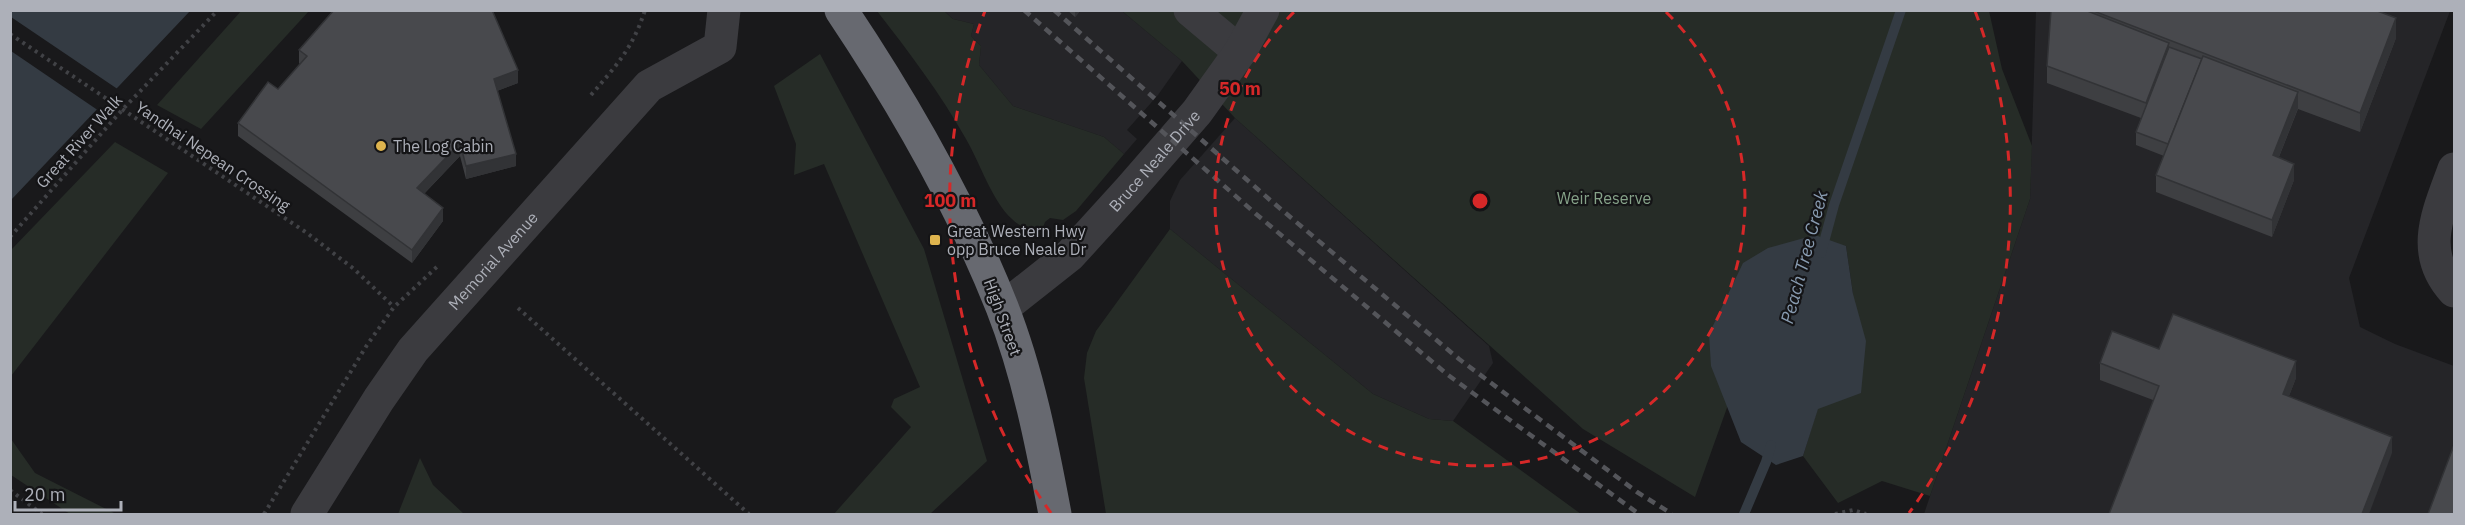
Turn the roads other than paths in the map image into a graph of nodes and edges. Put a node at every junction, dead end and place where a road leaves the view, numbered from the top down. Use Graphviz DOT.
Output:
graph roads {
  1 [pos="724,10"];
  2 [pos="841,10"];
  3 [pos="1190,10"];
  4 [pos="1263,10"];
  5 [pos="1240,52"];
  6 [pos="2454,169"];
  7 [pos="2454,291"];
  8 [pos="1003,308"];
  9 [pos="307,514"];
  10 [pos="1055,514"];
  1 -- 9 [label="street, Memorial Avenue"];
  2 -- 8 [label="highway, High Street"];
  3 -- 5 [label="street"];
  4 -- 5 [label="street, Bruce Neale Drive"];
  5 -- 8 [label="street, Bruce Neale Drive"];
  6 -- 7 [label="street"];
  8 -- 10 [label="highway, High Street"];
}
